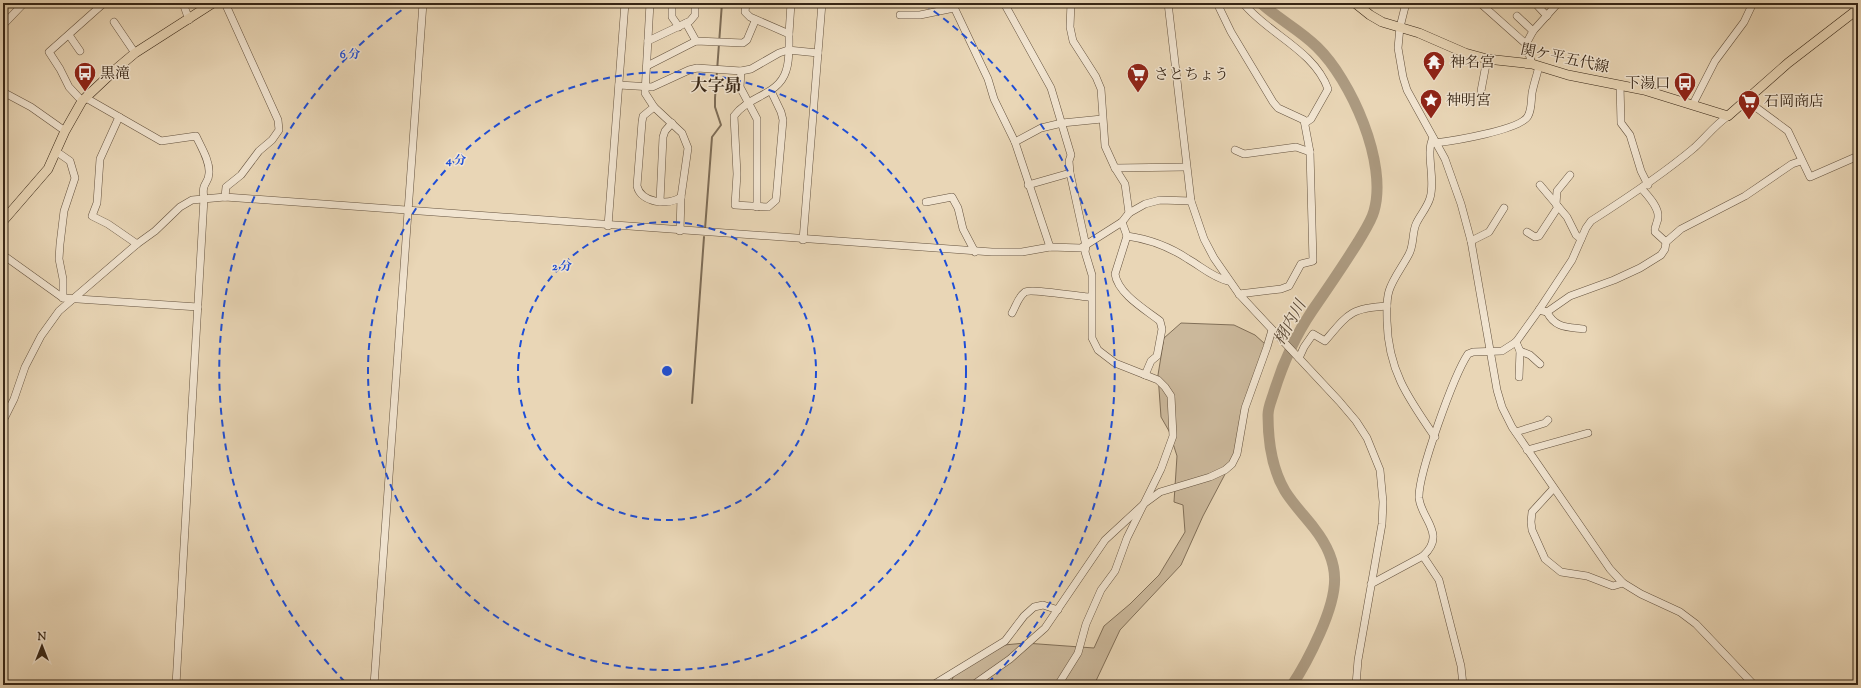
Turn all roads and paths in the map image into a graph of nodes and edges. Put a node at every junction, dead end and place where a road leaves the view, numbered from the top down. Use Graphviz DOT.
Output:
graph roads {
  1 [pos="24,3"];
  2 [pos="104,3"];
  3 [pos="183,3"];
  4 [pos="213,3"];
  5 [pos="225,3"];
  6 [pos="423,3"];
  7 [pos="625,3"];
  8 [pos="650,3"];
  9 [pos="672,3"];
  10 [pos="695,3"];
  11 [pos="746,3"];
  12 [pos="791,3"];
  13 [pos="822,3"];
  14 [pos="1004,3"];
  15 [pos="1070,3"];
  16 [pos="1168,3"];
  17 [pos="1217,3"];
  18 [pos="1243,3"];
  19 [pos="1355,3"];
  20 [pos="1406,3"];
  21 [pos="1480,3"];
  22 [pos="1535,3"];
  23 [pos="1558,3"];
  24 [pos="1753,3"];
  25 [pos="953,5"];
  26 [pos="1858,9"];
  27 [pos="900,15"];
  28 [pos="1517,16"];
  29 [pos="1547,16"];
  30 [pos="189,20"];
  31 [pos="755,21"];
  32 [pos="114,22"];
  33 [pos="686,23"];
  34 [pos="3,25"];
  35 [pos="679,27"];
  36 [pos="1400,28"];
  37 [pos="1533,31"];
  38 [pos="789,34"];
  39 [pos="69,35"];
  40 [pos="648,41"];
  41 [pos="696,41"];
  42 [pos="1526,44"];
  43 [pos="788,50"];
  44 [pos="80,51"];
  45 [pos="818,53"];
  46 [pos="135,54"];
  47 [pos="1487,60"];
  48 [pos="1536,65"];
  49 [pos="647,66"];
  50 [pos="741,71"];
  51 [pos="619,85"];
  52 [pos="1620,85"];
  53 [pos="645,87"];
  54 [pos="771,91"];
  55 [pos="1481,91"];
  56 [pos="3,92"];
  57 [pos="84,100"];
  58 [pos="1746,100"];
  59 [pos="747,102"];
  60 [pos="1693,104"];
  61 [pos="654,107"];
  62 [pos="1728,116"];
  63 [pos="119,117"];
  64 [pos="1102,119"];
  65 [pos="672,123"];
  66 [pos="1062,123"];
  67 [pos="1305,123"];
  68 [pos="65,131"];
  69 [pos="1434,140"];
  70 [pos="1015,142"];
  71 [pos="1235,150"];
  72 [pos="57,152"];
  73 [pos="1310,152"];
  74 [pos="1858,156"];
  75 [pos="1801,161"];
  76 [pos="1186,167"];
  77 [pos="1115,168"];
  78 [pos="1070,173"];
  79 [pos="1570,175"];
  80 [pos="1028,185"];
  81 [pos="1540,185"];
  82 [pos="1645,187"];
  83 [pos="225,197"];
  84 [pos="681,197"];
  85 [pos="204,198"];
  86 [pos="660,201"];
  87 [pos="1191,201"];
  88 [pos="926,202"];
  89 [pos="1557,206"];
  90 [pos="757,207"];
  91 [pos="1504,208"];
  92 [pos="408,211"];
  93 [pos="1129,213"];
  94 [pos="3,221"];
  95 [pos="1122,222"];
  96 [pos="608,226"];
  97 [pos="680,231"];
  98 [pos="1527,232"];
  99 [pos="1127,236"];
  100 [pos="1581,238"];
  101 [pos="803,240"];
  102 [pos="1471,241"];
  103 [pos="1666,242"];
  104 [pos="137,244"];
  105 [pos="1086,246"];
  106 [pos="1050,247"];
  107 [pos="975,252"];
  108 [pos="3,255"];
  109 [pos="1228,281"];
  110 [pos="1239,294"];
  111 [pos="1092,297"];
  112 [pos="63,298"];
  113 [pos="72,299"];
  114 [pos="1387,306"];
  115 [pos="198,307"];
  116 [pos="1543,311"];
  117 [pos="1012,313"];
  118 [pos="1583,329"];
  119 [pos="1272,330"];
  120 [pos="1516,342"];
  121 [pos="1520,351"];
  122 [pos="1492,352"];
  123 [pos="1297,356"];
  124 [pos="1540,364"];
  125 [pos="1145,375"];
  126 [pos="1519,377"];
  127 [pos="1548,420"];
  128 [pos="3,421"];
  129 [pos="1516,432"];
  130 [pos="1588,433"];
  131 [pos="1435,437"];
  132 [pos="1527,450"];
  133 [pos="1553,489"];
  134 [pos="1145,503"];
  135 [pos="1423,556"];
  136 [pos="1623,583"];
  137 [pos="1371,584"];
  138 [pos="1058,610"];
  139 [pos="176,685"];
  140 [pos="374,685"];
  141 [pos="933,685"];
  142 [pos="973,685"];
  143 [pos="1058,685"];
  144 [pos="1356,685"];
  145 [pos="1462,685"];
  146 [pos="1754,685"];
  1 -- 34 [label="street"];
  2 -- 39 [label="street"];
  3 -- 30 [label="street"];
  4 -- 30 [label="main road"];
  5 -- 83 [label="street"];
  6 -- 92 [label="street"];
  7 -- 51 [label="street"];
  8 -- 40 [label="street"];
  9 -- 35 [label="street"];
  10 -- 33 [label="street"];
  11 -- 31 [label="street"];
  12 -- 38 [label="street"];
  13 -- 45 [label="street"];
  14 -- 66 [label="street"];
  15 -- 64 [label="street"];
  16 -- 76 [label="street"];
  17 -- 67 [label="street"];
  18 -- 67 [label="street"];
  19 -- 36 [label="main road, 関ケ平五代線"];
  20 -- 36 [label="street"];
  21 -- 42 [label="street"];
  22 -- 29 [label="street"];
  23 -- 29 [label="street"];
  24 -- 60 [label="street"];
  25 -- 27 [label="street"];
  25 -- 70 [label="street"];
  26 -- 58 [label="main road"];
  28 -- 37 [label="street"];
  29 -- 37 [label="street"];
  30 -- 46 [label="main road"];
  31 -- 38 [label="street"];
  31 -- 41 [label="street"];
  32 -- 46 [label="street"];
  33 -- 35 [label="street"];
  33 -- 41 [label="street"];
  35 -- 40 [label="street"];
  36 -- 47 [label="main road, 関ケ平五代線"];
  36 -- 69 [label="street"];
  37 -- 42 [label="street"];
  38 -- 43 [label="street"];
  39 -- 44 [label="street"];
  39 -- 57 [label="street"];
  40 -- 49 [label="street"];
  41 -- 49 [label="street"];
  42 -- 48 [label="street"];
  43 -- 45 [label="street"];
  43 -- 50 [label="street"];
  43 -- 54 [label="street"];
  45 -- 101 [label="street"];
  46 -- 57 [label="main road"];
  47 -- 48 [label="main road, 関ケ平五代線"];
  47 -- 55 [label="street"];
  48 -- 52 [label="main road, 関ケ平五代線"];
  48 -- 69 [label="street"];
  49 -- 53 [label="street"];
  50 -- 53 [label="street"];
  50 -- 59 [label="street"];
  51 -- 53 [label="street"];
  51 -- 96 [label="street"];
  52 -- 60 [label="main road, 関ケ平五代線"];
  52 -- 82 [label="street"];
  53 -- 61 [label="street"];
  54 -- 59 [label="street"];
  54 -- 90 [label="street"];
  56 -- 68 [label="street"];
  57 -- 63 [label="street"];
  57 -- 68 [label="main road"];
  58 -- 62 [label="main road"];
  58 -- 75 [label="street"];
  59 -- 90 [label="street"];
  59 -- 90 [label="street"];
  60 -- 62 [label="main road, 関ケ平五代線"];
  61 -- 65 [label="street"];
  61 -- 86 [label="street"];
  62 -- 82 [label="street"];
  63 -- 85 [label="street"];
  63 -- 104 [label="street"];
  64 -- 66 [label="street"];
  64 -- 77 [label="street"];
  65 -- 84 [label="street"];
  65 -- 86 [label="street"];
  66 -- 70 [label="street"];
  66 -- 78 [label="street"];
  67 -- 73 [label="street"];
  68 -- 72 [label="main road"];
  69 -- 102 [label="street"];
  69 -- 114 [label="street"];
  70 -- 80 [label="street"];
  71 -- 73 [label="street"];
  72 -- 94 [label="main road"];
  72 -- 112 [label="street"];
  73 -- 110 [label="street"];
  74 -- 75 [label="street"];
  75 -- 103 [label="street"];
  76 -- 77 [label="street"];
  76 -- 87 [label="street"];
  77 -- 93 [label="street"];
  78 -- 80 [label="street"];
  78 -- 105 [label="street"];
  79 -- 89 [label="street"];
  80 -- 106 [label="street"];
  81 -- 89 [label="street"];
  82 -- 100 [label="street"];
  82 -- 103 [label="street"];
  83 -- 85 [label="street"];
  83 -- 92 [label="street"];
  84 -- 86 [label="street"];
  84 -- 97 [label="street"];
  85 -- 104 [label="street"];
  85 -- 115 [label="street"];
  87 -- 93 [label="street"];
  87 -- 109 [label="street"];
  88 -- 107 [label="street"];
  89 -- 98 [label="street"];
  89 -- 100 [label="street"];
  91 -- 102 [label="street"];
  92 -- 96 [label="street"];
  92 -- 140 [label="street"];
  93 -- 95 [label="street"];
  95 -- 99 [label="street"];
  95 -- 105 [label="street"];
  96 -- 97 [label="street"];
  97 -- 101 [label="street"];
  99 -- 109 [label="street"];
  99 -- 125 [label="street"];
  100 -- 116 [label="street"];
  101 -- 107 [label="street"];
  102 -- 122 [label="street"];
  103 -- 116 [label="street"];
  104 -- 113 [label="street"];
  105 -- 106 [label="street"];
  105 -- 111 [label="street"];
  106 -- 107 [label="street"];
  108 -- 112 [label="street"];
  109 -- 110 [label="street"];
  110 -- 119 [label="street"];
  111 -- 117 [label="street"];
  111 -- 125 [label="street"];
  112 -- 113 [label="street"];
  113 -- 115 [label="street"];
  113 -- 128 [label="street"];
  114 -- 123 [label="street"];
  114 -- 131 [label="street"];
  115 -- 139 [label="street"];
  116 -- 118 [label="street"];
  116 -- 120 [label="street"];
  119 -- 123 [label="street"];
  119 -- 134 [label="street"];
  120 -- 121 [label="street"];
  120 -- 122 [label="street"];
  121 -- 124 [label="street"];
  121 -- 126 [label="street"];
  122 -- 129 [label="street"];
  122 -- 131 [label="street"];
  123 -- 137 [label="street"];
  125 -- 134 [label="street"];
  127 -- 129 [label="street"];
  129 -- 132 [label="street"];
  130 -- 132 [label="street"];
  131 -- 135 [label="street"];
  132 -- 133 [label="street"];
  133 -- 136 [label="street"];
  133 -- 136 [label="street"];
  134 -- 138 [label="street"];
  134 -- 143 [label="street"];
  135 -- 137 [label="street"];
  135 -- 145 [label="street"];
  136 -- 146 [label="street"];
  137 -- 144 [label="street"];
  138 -- 141 [label="street"];
  138 -- 142 [label="street"];
}
